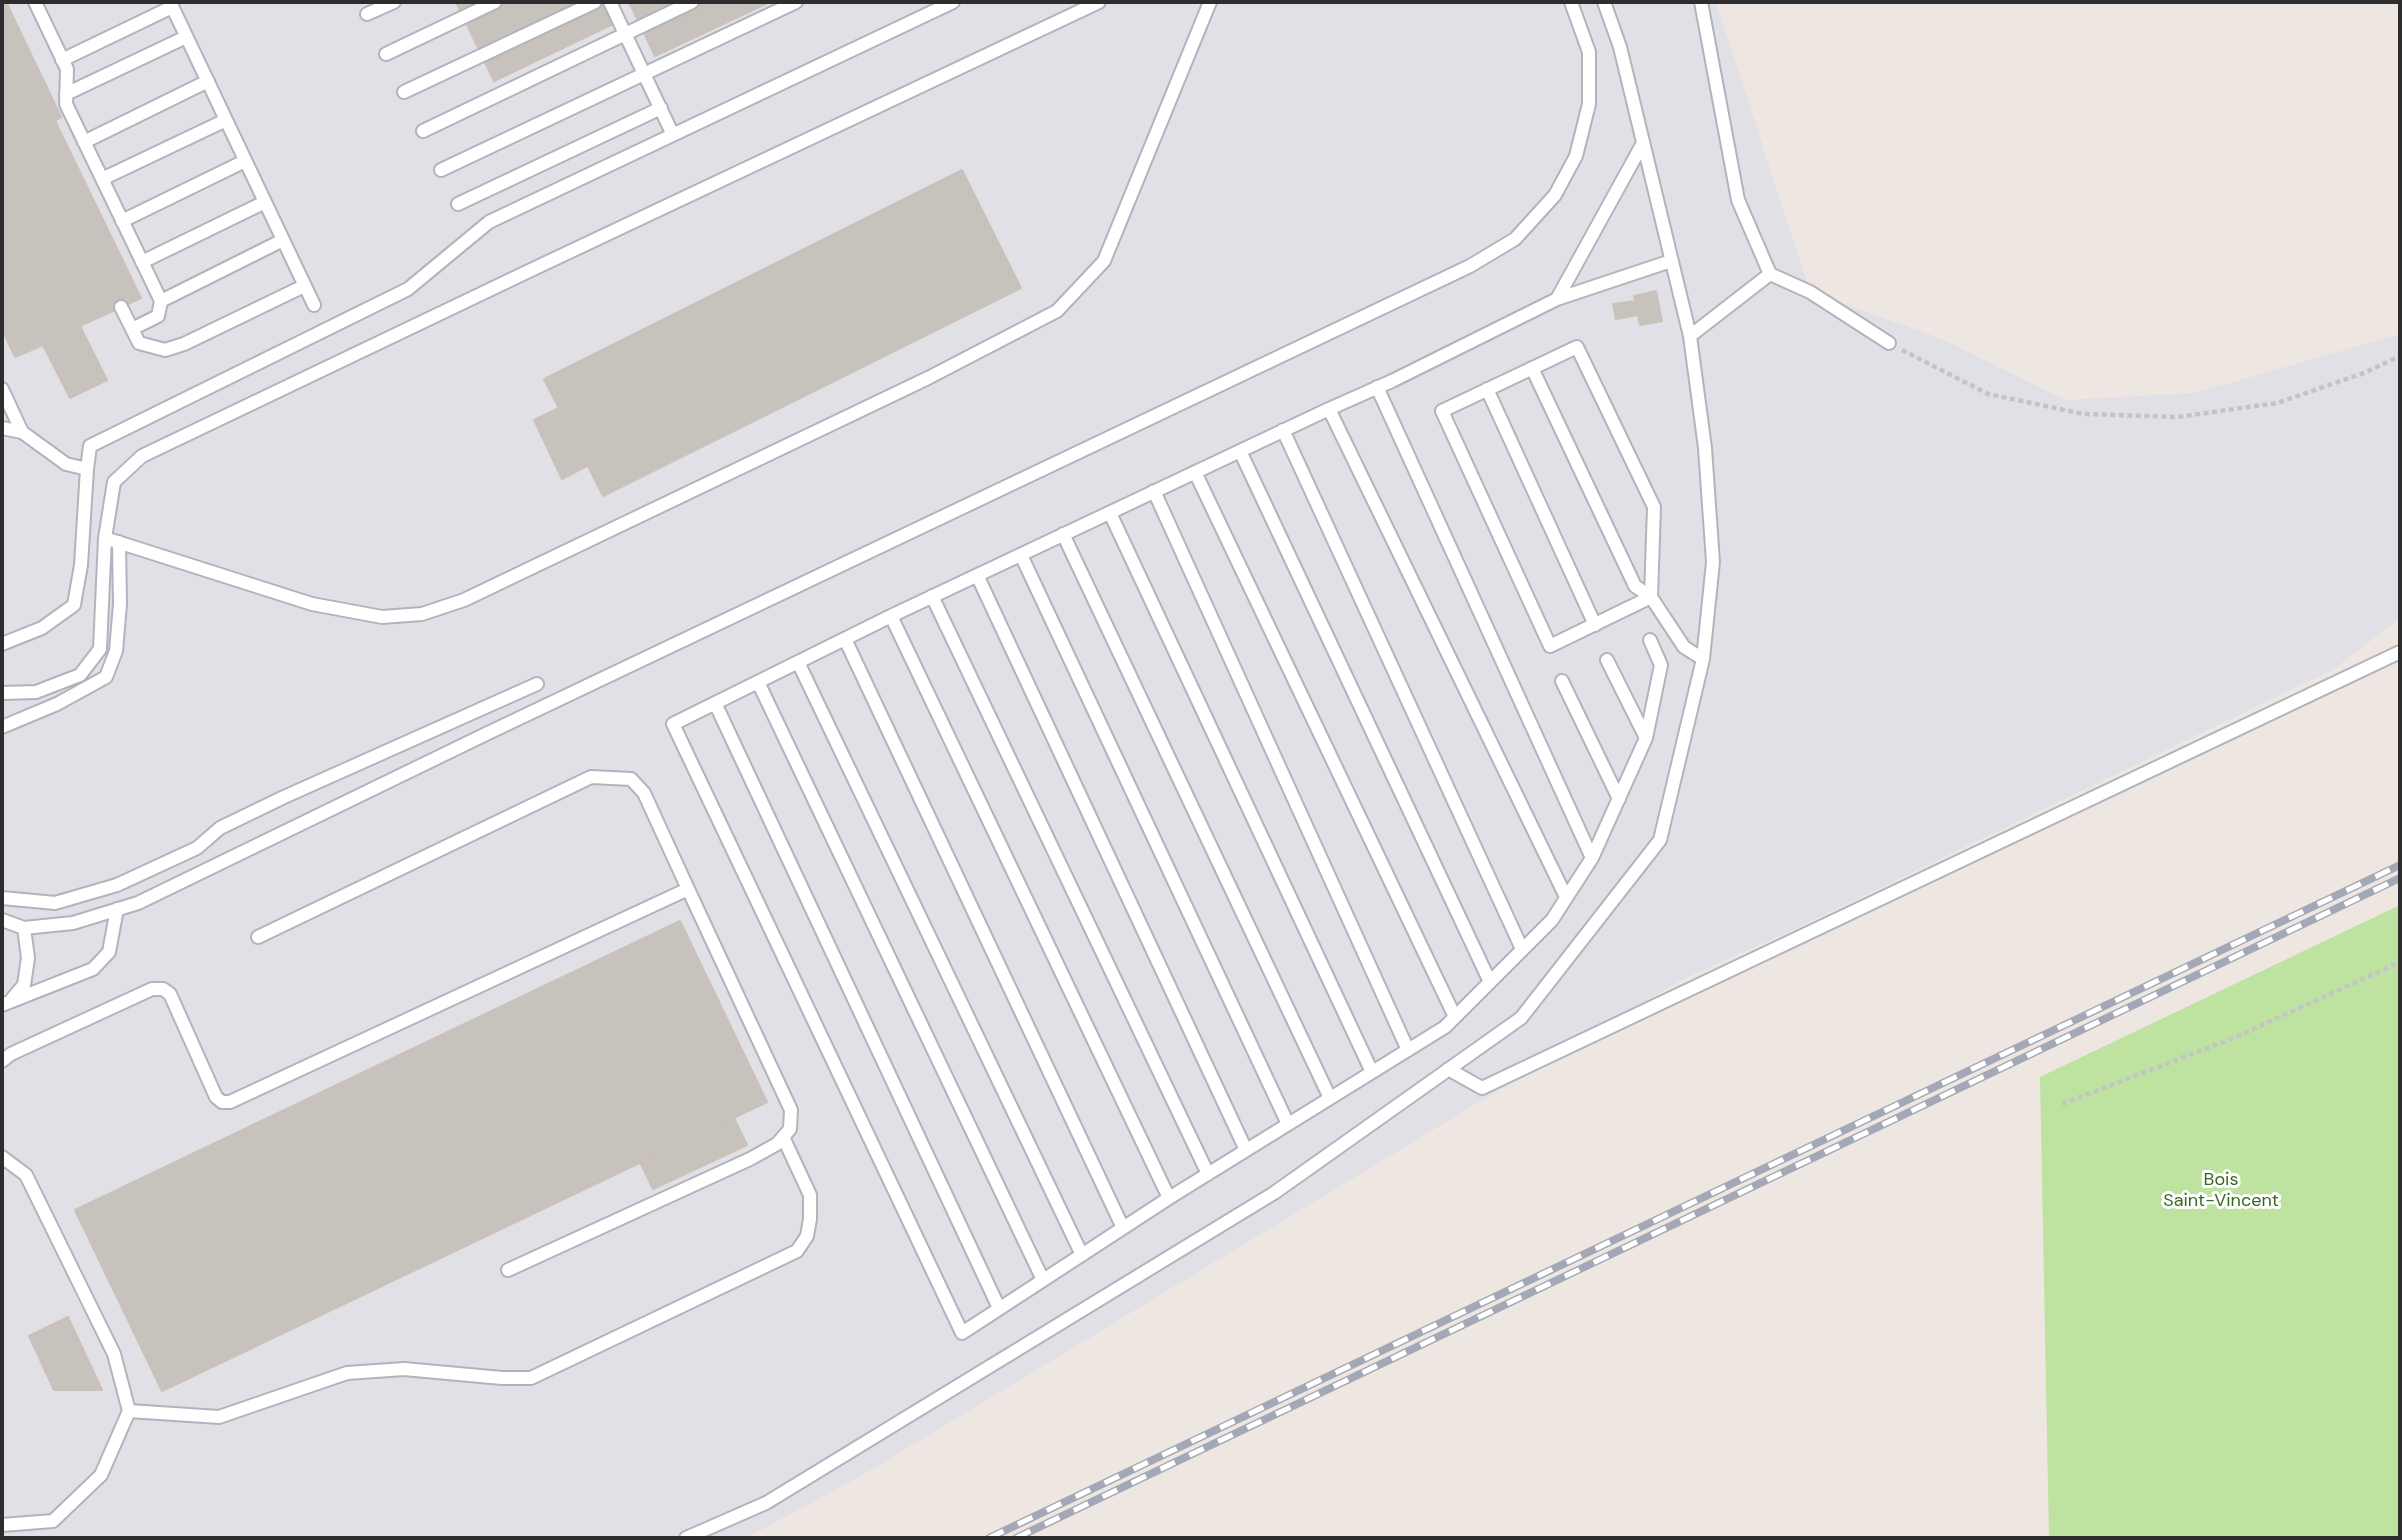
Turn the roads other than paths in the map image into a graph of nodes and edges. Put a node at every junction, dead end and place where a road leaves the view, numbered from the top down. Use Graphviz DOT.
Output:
graph roads {
  1 [pos="35,2"];
  2 [pos="394,2"];
  3 [pos="495,2"];
  4 [pos="595,2"];
  5 [pos="610,2"];
  6 [pos="692,2"];
  7 [pos="796,2"];
  8 [pos="953,2"];
  9 [pos="1100,2"];
  10 [pos="1210,2"];
  11 [pos="1571,2"];
  12 [pos="1604,2"];
  13 [pos="1701,2"];
  14 [pos="171,4"];
  15 [pos="367,14"];
  16 [pos="625,34"];
  17 [pos="186,37"];
  18 [pos="386,54"];
  19 [pos="62,60"];
  20 [pos="644,74"];
  21 [pos="208,81"];
  22 [pos="404,92"];
  23 [pos="66,94"];
  24 [pos="661,108"];
  25 [pos="226,120"];
  26 [pos="423,131"];
  27 [pos="673,135"];
  28 [pos="84,142"];
  29 [pos="1643,143"];
  30 [pos="245,161"];
  31 [pos="442,170"];
  32 [pos="102,179"];
  33 [pos="265,202"];
  34 [pos="458,204"];
  35 [pos="122,221"];
  36 [pos="283,240"];
  37 [pos="1671,261"];
  38 [pos="142,262"];
  39 [pos="1770,274"];
  40 [pos="304,286"];
  41 [pos="1557,299"];
  42 [pos="161,301"];
  43 [pos="314,305"];
  44 [pos="121,307"];
  45 [pos="132,330"];
  46 [pos="1690,336"];
  47 [pos="1889,344"];
  48 [pos="1532,368"];
  49 [pos="1377,387"];
  50 [pos="2,388"];
  51 [pos="1488,389"];
  52 [pos="1329,409"];
  53 [pos="2,428"];
  54 [pos="1283,430"];
  55 [pos="22,432"];
  56 [pos="1240,451"];
  57 [pos="87,469"];
  58 [pos="1195,472"];
  59 [pos="1154,491"];
  60 [pos="1110,513"];
  61 [pos="1063,534"];
  62 [pos="105,538"];
  63 [pos="119,542"];
  64 [pos="1021,555"];
  65 [pos="977,575"];
  66 [pos="932,596"];
  67 [pos="1651,597"];
  68 [pos="891,616"];
  69 [pos="1595,625"];
  70 [pos="845,639"];
  71 [pos="1650,640"];
  72 [pos="2,644"];
  73 [pos="2400,652"];
  74 [pos="1703,659"];
  75 [pos="1607,660"];
  76 [pos="798,662"];
  77 [pos="1562,681"];
  78 [pos="758,682"];
  79 [pos="537,684"];
  80 [pos="2,693"];
  81 [pos="715,703"];
  82 [pos="2,727"];
  83 [pos="1646,738"];
  84 [pos="1619,799"];
  85 [pos="1592,858"];
  86 [pos="688,889"];
  87 [pos="1566,897"];
  88 [pos="2,898"];
  89 [pos="117,909"];
  90 [pos="2,920"];
  91 [pos="24,928"];
  92 [pos="258,937"];
  93 [pos="1522,949"];
  94 [pos="1490,982"];
  95 [pos="6,1003"];
  96 [pos="1455,1017"];
  97 [pos="1408,1049"];
  98 [pos="2,1061"];
  99 [pos="1448,1069"];
  100 [pos="1372,1072"];
  101 [pos="1330,1098"];
  102 [pos="1288,1124"];
  103 [pos="783,1137"];
  104 [pos="1246,1150"];
  105 [pos="2,1157"];
  106 [pos="1208,1174"];
  107 [pos="1168,1198"];
  108 [pos="1123,1228"];
  109 [pos="1082,1255"];
  110 [pos="508,1270"];
  111 [pos="1043,1280"];
  112 [pos="999,1308"];
  113 [pos="129,1411"];
  114 [pos="2,1525"];
  115 [pos="686,1538"];
  1 -- 19 [label="lane"];
  2 -- 15 [label="lane"];
  3 -- 18 [label="lane"];
  4 -- 22 [label="lane"];
  5 -- 16 [label="lane"];
  6 -- 16 [label="lane"];
  7 -- 20 [label="lane"];
  8 -- 27 [label="lane"];
  9 -- 62 [label="lane"];
  10 -- 63 [label="lane"];
  11 -- 89 [label="lane"];
  12 -- 29 [label="lane"];
  13 -- 39 [label="lane"];
  14 -- 17 [label="lane"];
  14 -- 19 [label="lane"];
  16 -- 20 [label="lane"];
  16 -- 26 [label="lane"];
  17 -- 21 [label="lane"];
  17 -- 23 [label="lane"];
  19 -- 23 [label="lane"];
  20 -- 24 [label="lane"];
  20 -- 31 [label="lane"];
  21 -- 25 [label="lane"];
  21 -- 28 [label="lane"];
  23 -- 28 [label="lane"];
  24 -- 27 [label="lane"];
  24 -- 34 [label="lane"];
  25 -- 30 [label="lane"];
  25 -- 32 [label="lane"];
  27 -- 57 [label="lane"];
  28 -- 32 [label="lane"];
  29 -- 37 [label="lane"];
  29 -- 41 [label="lane"];
  30 -- 33 [label="lane"];
  30 -- 35 [label="lane"];
  32 -- 35 [label="lane"];
  33 -- 36 [label="lane"];
  33 -- 38 [label="lane"];
  35 -- 38 [label="lane"];
  36 -- 40 [label="lane"];
  36 -- 42 [label="lane"];
  37 -- 41 [label="lane"];
  37 -- 46 [label="lane"];
  38 -- 42 [label="lane"];
  39 -- 46 [label="lane"];
  39 -- 47 [label="lane"];
  40 -- 43 [label="lane"];
  40 -- 45 [label="lane"];
  41 -- 49 [label="lane"];
  42 -- 45 [label="lane"];
  44 -- 45 [label="lane"];
  46 -- 74 [label="lane"];
  48 -- 51 [label="lane"];
  48 -- 67 [label="lane"];
  48 -- 67 [label="lane"];
  49 -- 52 [label="lane"];
  49 -- 85 [label="lane"];
  50 -- 55 [label="lane"];
  51 -- 69 [label="lane"];
  51 -- 69 [label="lane"];
  52 -- 54 [label="lane"];
  52 -- 87 [label="lane"];
  53 -- 55 [label="lane"];
  54 -- 56 [label="lane"];
  54 -- 93 [label="lane"];
  55 -- 57 [label="lane"];
  56 -- 58 [label="lane"];
  56 -- 94 [label="lane"];
  57 -- 72 [label="lane"];
  58 -- 59 [label="lane"];
  58 -- 96 [label="lane"];
  59 -- 60 [label="lane"];
  59 -- 97 [label="lane"];
  60 -- 61 [label="lane"];
  60 -- 100 [label="lane"];
  61 -- 64 [label="lane"];
  61 -- 101 [label="lane"];
  62 -- 63 [label="lane"];
  62 -- 80 [label="lane"];
  63 -- 82 [label="lane"];
  64 -- 65 [label="lane"];
  64 -- 102 [label="lane"];
  65 -- 66 [label="lane"];
  65 -- 104 [label="lane"];
  66 -- 68 [label="lane"];
  66 -- 106 [label="lane"];
  67 -- 69 [label="lane"];
  67 -- 74 [label="lane"];
  68 -- 70 [label="lane"];
  68 -- 107 [label="lane"];
  70 -- 76 [label="lane"];
  70 -- 108 [label="lane"];
  71 -- 83 [label="lane"];
  73 -- 99 [label="lane"];
  74 -- 99 [label="lane"];
  75 -- 83 [label="lane"];
  76 -- 78 [label="lane"];
  76 -- 109 [label="lane"];
  77 -- 84 [label="lane"];
  78 -- 81 [label="lane"];
  78 -- 111 [label="lane"];
  79 -- 88 [label="lane"];
  81 -- 112 [label="lane"];
  81 -- 112 [label="lane"];
  83 -- 84 [label="lane"];
  84 -- 85 [label="lane"];
  85 -- 87 [label="lane"];
  86 -- 92 [label="lane"];
  86 -- 98 [label="lane"];
  86 -- 103 [label="lane"];
  87 -- 93 [label="lane"];
  89 -- 91 [label="lane"];
  89 -- 95 [label="lane"];
  90 -- 91 [label="lane"];
  91 -- 95 [label="lane"];
  93 -- 94 [label="lane"];
  94 -- 96 [label="lane"];
  96 -- 97 [label="lane"];
  97 -- 100 [label="lane"];
  99 -- 115 [label="lane"];
  100 -- 101 [label="lane"];
  101 -- 102 [label="lane"];
  102 -- 104 [label="lane"];
  103 -- 110 [label="lane"];
  103 -- 113 [label="lane"];
  104 -- 106 [label="lane"];
  105 -- 113 [label="lane"];
  106 -- 107 [label="lane"];
  107 -- 108 [label="lane"];
  108 -- 109 [label="lane"];
  109 -- 111 [label="lane"];
  111 -- 112 [label="lane"];
  113 -- 114 [label="lane"];
}
